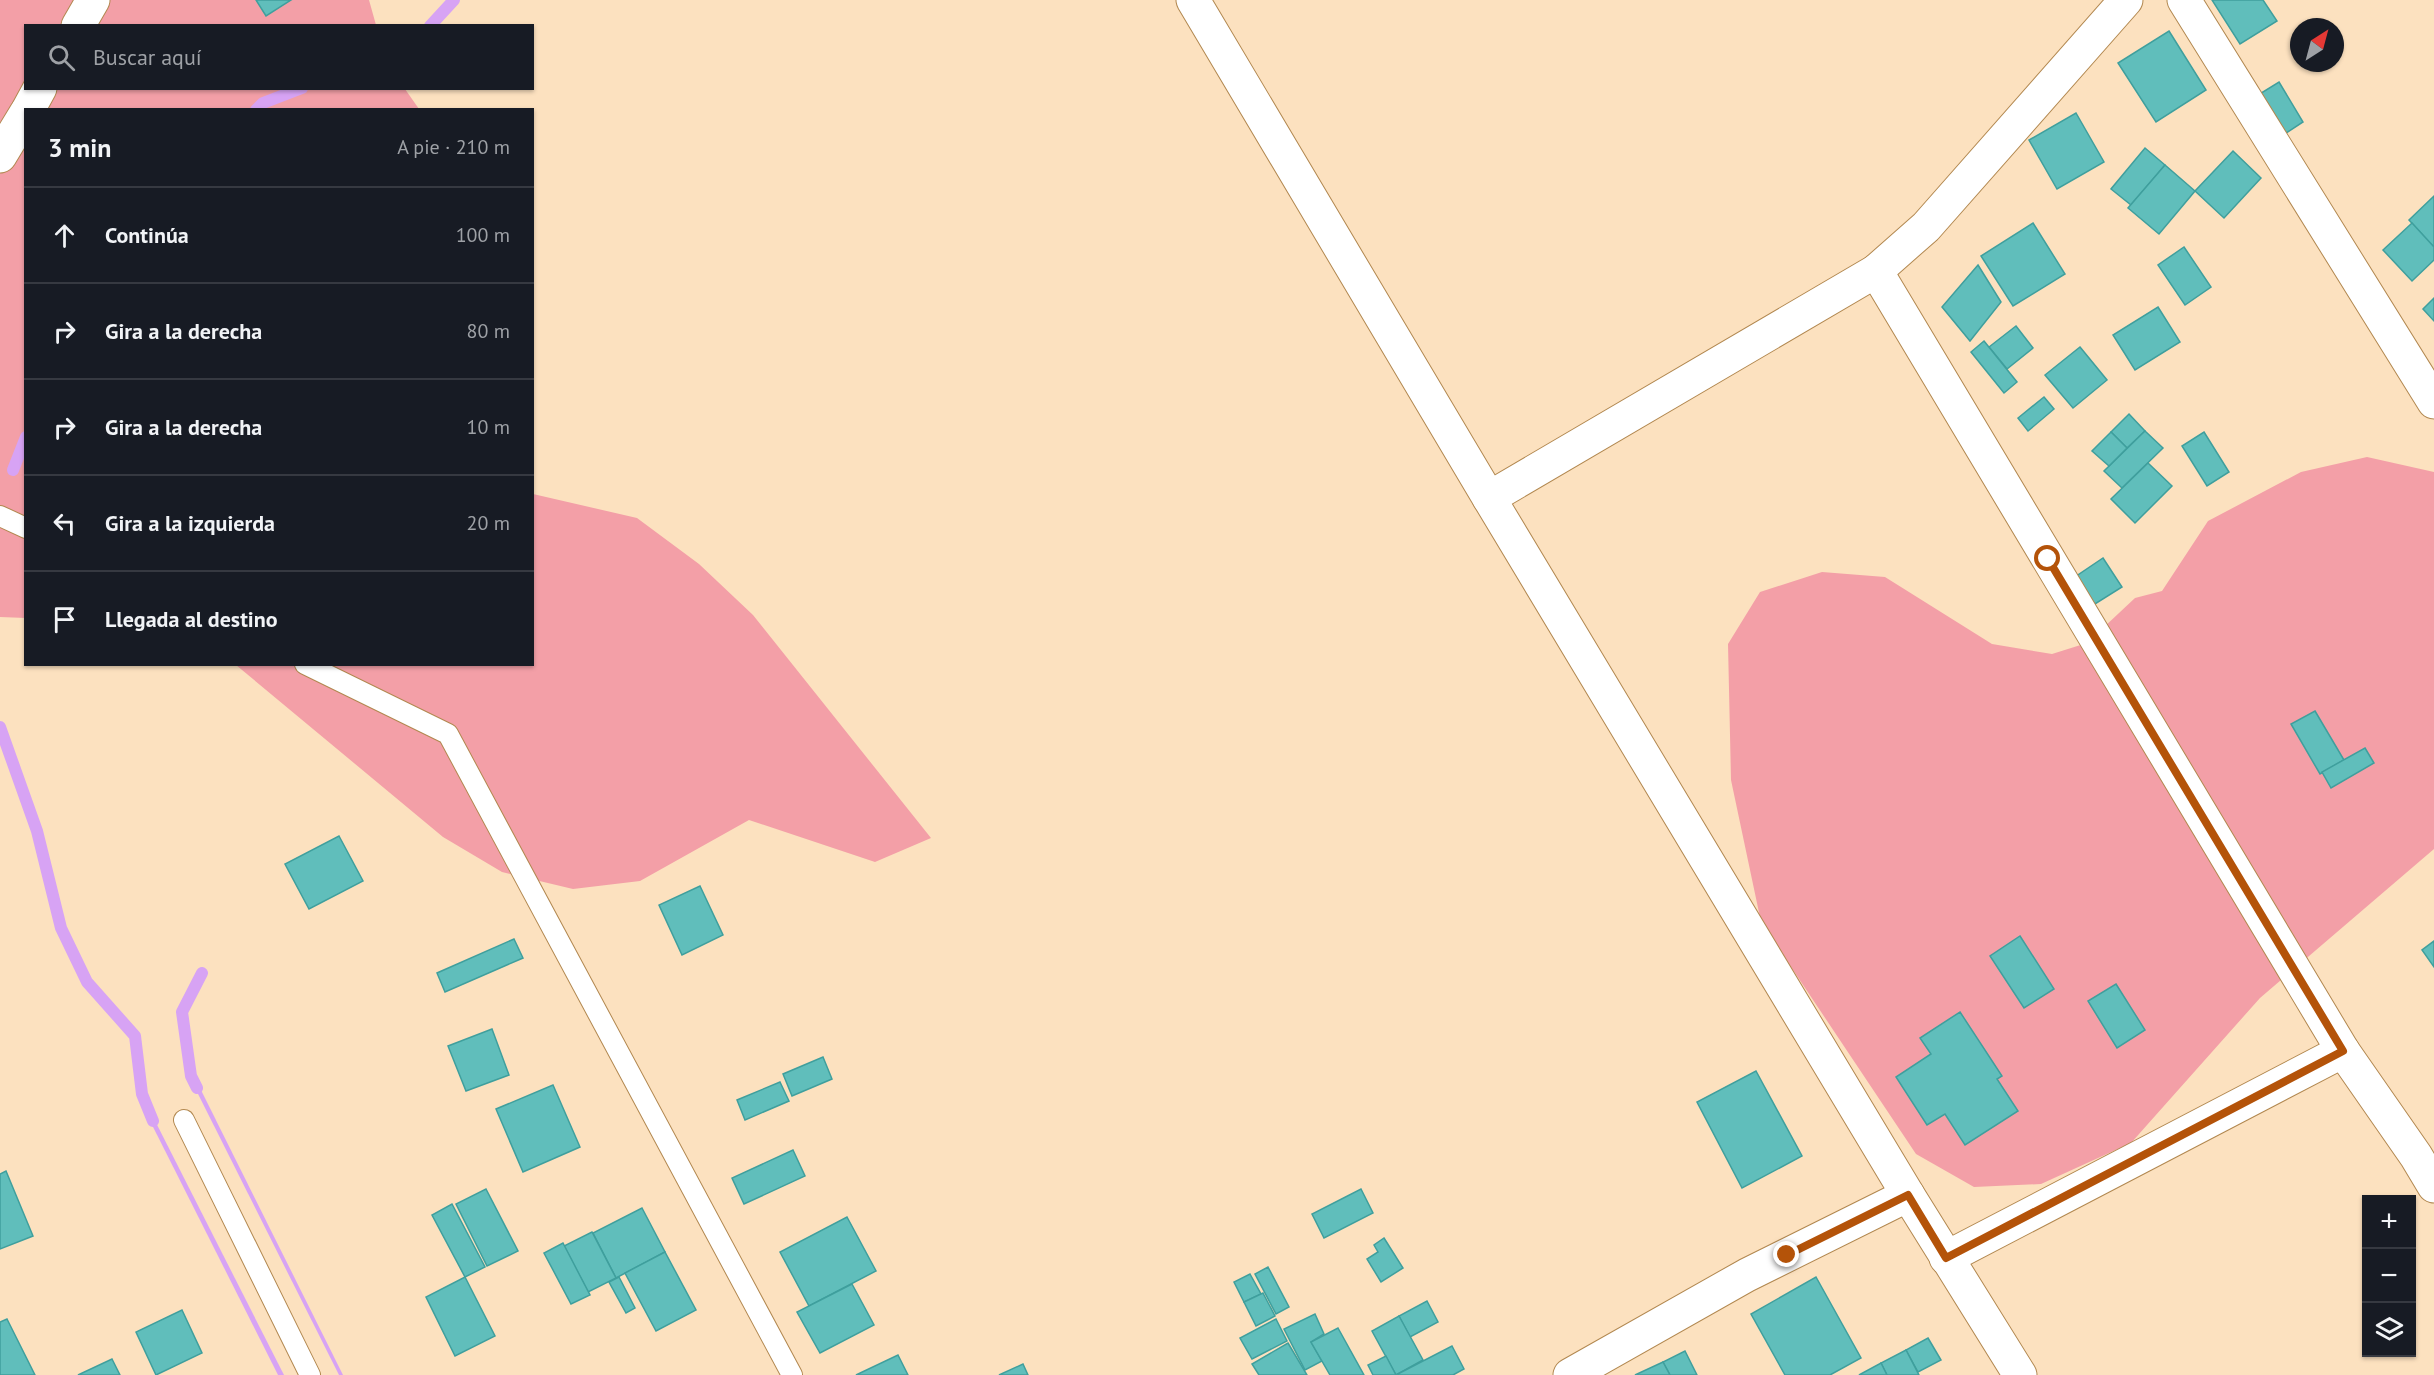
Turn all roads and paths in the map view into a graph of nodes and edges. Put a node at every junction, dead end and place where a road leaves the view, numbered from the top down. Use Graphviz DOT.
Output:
graph roads {
  1 [pos="93,0"];
  2 [pos="1194,0"];
  3 [pos="2126,0"];
  4 [pos="2184,0"];
  5 [pos="79,24"];
  6 [pos="39,90"];
  7 [pos="29,108"];
  8 [pos="24,116"];
  9 [pos="0,156"];
  10 [pos="1876,272"];
  11 [pos="2434,402"];
  12 [pos="1488,498"];
  13 [pos="0,516"];
  14 [pos="24,527"];
  15 [pos="309,666"];
  16 [pos="2343,1051"];
  17 [pos="184,1120"];
  18 [pos="2425,1154"];
  19 [pos="2434,1186"];
  20 [pos="1908,1195"];
  21 [pos="1946,1258"];
  22 [pos="310,1375"];
  23 [pos="792,1375"];
  24 [pos="1570,1375"];
  25 [pos="2020,1375"];
  1 -- 5 [label="street"];
  2 -- 12 [label="street"];
  3 -- 10 [label="street"];
  4 -- 11 [label="street"];
  6 -- 7 [label="street"];
  8 -- 9 [label="street"];
  10 -- 12 [label="street"];
  10 -- 16 [label="street"];
  12 -- 20 [label="street"];
  13 -- 14 [label="lane"];
  15 -- 23 [label="lane"];
  16 -- 18 [label="street"];
  16 -- 21 [label="street"];
  17 -- 22 [label="lane"];
  18 -- 19 [label="street"];
  20 -- 21 [label="street"];
  20 -- 24 [label="street"];
  21 -- 25 [label="street"];
}
